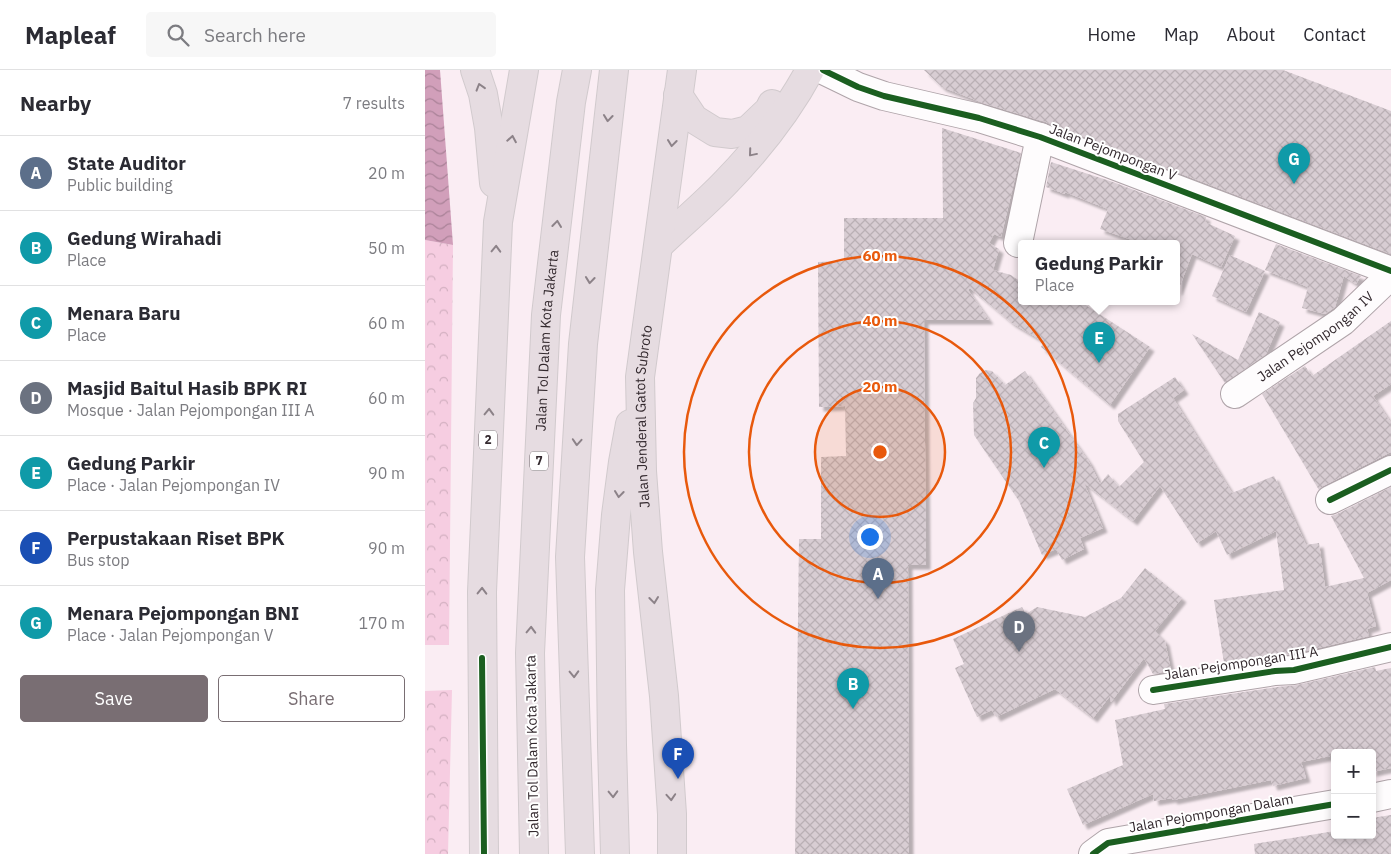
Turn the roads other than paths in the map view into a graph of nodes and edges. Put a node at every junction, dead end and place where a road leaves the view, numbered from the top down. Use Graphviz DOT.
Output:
graph roads {
  1 [pos="475,70"];
  2 [pos="524,70"];
  3 [pos="577,70"];
  4 [pos="614,70"];
  5 [pos="795,70"];
  6 [pos="810,70"];
  7 [pos="823,70"];
  8 [pos="680,82"];
  9 [pos="1039,137"];
  10 [pos="497,222"];
  11 [pos="1019,240"];
  12 [pos="659,245"];
  13 [pos="1391,270"];
  14 [pos="1391,275"];
  15 [pos="641,377"];
  16 [pos="1235,394"];
  17 [pos="1391,470"];
  18 [pos="1330,500"];
  19 [pos="1391,647"];
  20 [pos="1153,690"];
  21 [pos="1391,794"];
  22 [pos="1376,797"];
  23 [pos="1331,805"];
  24 [pos="484,854"];
  25 [pos="534,854"];
  26 [pos="580,854"];
  27 [pos="615,854"];
  28 [pos="672,854"];
  29 [pos="1093,854"];
  10 -- 1 [label="highway, one-way"];
  10 -- 2 [label="highway, 2, one-way"];
  25 -- 3 [label="highway, Jalan Tol Dalam Kota Jakarta / 7, one-way"];
  4 -- 26 [label="highway, one-way"];
  5 -- 8 [label="highway"];
  6 -- 12 [label="highway, one-way"];
  7 -- 9 [label="street, Jalan Pejompongan V"];
  8 -- 12 [label="highway, Jalan Jenderal Gatot Subroto, one-way"];
  9 -- 11 [label="street"];
  9 -- 13 [label="street, Jalan Pejompongan V"];
  24 -- 10 [label="highway, 2, one-way"];
  12 -- 15 [label="highway, Jalan Jenderal Gatot Subroto"];
  14 -- 16 [label="street, Jalan Pejompongan IV"];
  15 -- 27 [label="highway, one-way"];
  15 -- 28 [label="highway, Jalan Jenderal Gatot Subroto, one-way"];
  17 -- 18 [label="street"];
  19 -- 20 [label="street, Jalan Pejompongan III A"];
  21 -- 22 [label="street"];
  23 -- 29 [label="street, Jalan Pejompongan Dalam"];
}
